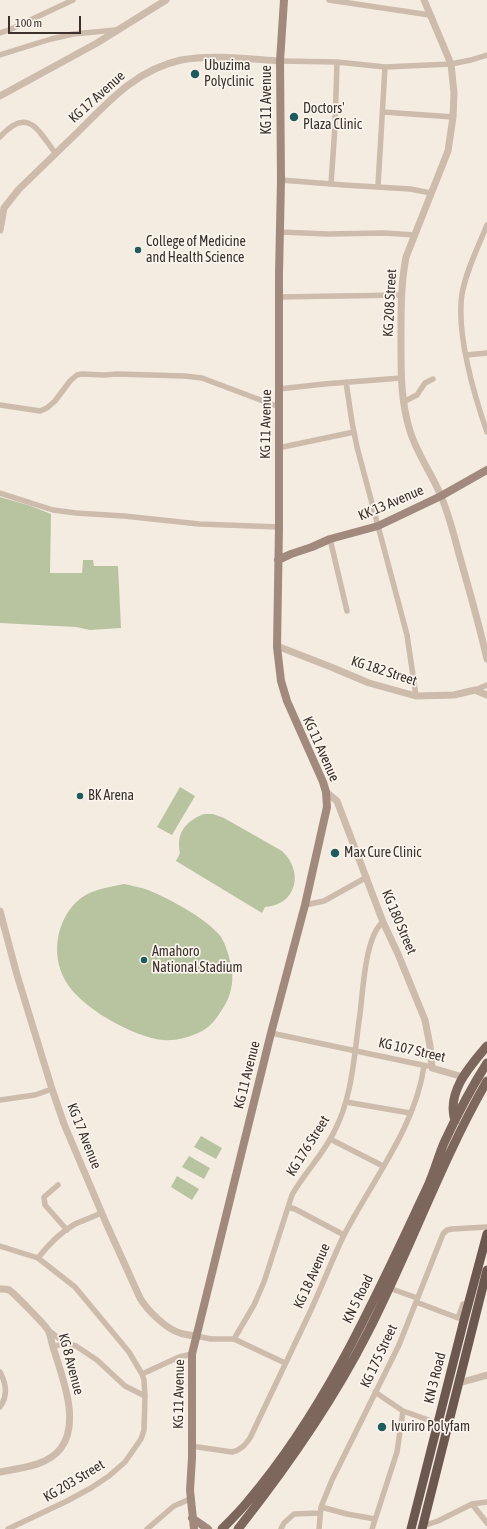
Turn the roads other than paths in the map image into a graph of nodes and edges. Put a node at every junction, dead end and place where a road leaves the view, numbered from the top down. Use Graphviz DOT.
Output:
graph roads {
  1 [pos="73,0"];
  2 [pos="166,0"];
  3 [pos="329,0"];
  4 [pos="424,0"];
  5 [pos="284,1"];
  6 [pos="430,15"];
  7 [pos="117,30"];
  8 [pos="0,32"];
  9 [pos="0,55"];
  10 [pos="487,55"];
  11 [pos="280,61"];
  12 [pos="337,62"];
  13 [pos="451,64"];
  14 [pos="385,67"];
  15 [pos="0,96"];
  16 [pos="383,112"];
  17 [pos="454,118"];
  18 [pos="0,137"];
  19 [pos="56,154"];
  20 [pos="281,180"];
  21 [pos="331,184"];
  22 [pos="378,186"];
  23 [pos="431,193"];
  24 [pos="487,225"];
  25 [pos="0,230"];
  26 [pos="280,232"];
  27 [pos="415,235"];
  28 [pos="401,295"];
  29 [pos="279,297"];
  30 [pos="487,353"];
  31 [pos="466,355"];
  32 [pos="401,378"];
  33 [pos="433,379"];
  34 [pos="346,382"];
  35 [pos="279,389"];
  36 [pos="403,402"];
  37 [pos="0,405"];
  38 [pos="279,408"];
  39 [pos="354,432"];
  40 [pos="487,432"];
  41 [pos="278,448"];
  42 [pos="487,470"];
  43 [pos="0,493"];
  44 [pos="441,496"];
  45 [pos="378,526"];
  46 [pos="279,527"];
  47 [pos="330,539"];
  48 [pos="278,560"];
  49 [pos="347,611"];
  50 [pos="277,646"];
  51 [pos="487,659"];
  52 [pos="487,686"];
  53 [pos="475,690"];
  54 [pos="487,694"];
  55 [pos="416,696"];
  56 [pos="326,792"];
  57 [pos="367,877"];
  58 [pos="305,905"];
  59 [pos="0,911"];
  60 [pos="383,922"];
  61 [pos="271,1033"];
  62 [pos="487,1046"];
  63 [pos="355,1050"];
  64 [pos="487,1063"];
  65 [pos="424,1066"];
  66 [pos="432,1068"];
  67 [pos="464,1076"];
  68 [pos="487,1081"];
  69 [pos="52,1089"];
  70 [pos="0,1100"];
  71 [pos="346,1102"];
  72 [pos="410,1113"];
  73 [pos="455,1121"];
  74 [pos="330,1139"];
  75 [pos="383,1166"];
  76 [pos="58,1185"];
  77 [pos="288,1207"];
  78 [pos="101,1213"];
  79 [pos="487,1227"];
  80 [pos="67,1230"];
  81 [pos="344,1234"];
  82 [pos="487,1234"];
  83 [pos="0,1246"];
  84 [pos="38,1258"];
  85 [pos="487,1270"];
  86 [pos="389,1288"];
  87 [pos="0,1289"];
  88 [pos="417,1300"];
  89 [pos="468,1305"];
  90 [pos="48,1330"];
  91 [pos="196,1336"];
  92 [pos="234,1339"];
  93 [pos="65,1343"];
  94 [pos="53,1347"];
  95 [pos="192,1354"];
  96 [pos="285,1363"];
  97 [pos="0,1372"];
  98 [pos="142,1374"];
  99 [pos="487,1375"];
  100 [pos="459,1384"];
  101 [pos="375,1392"];
  102 [pos="145,1396"];
  103 [pos="0,1408"];
  104 [pos="403,1411"];
  105 [pos="438,1424"];
  106 [pos="191,1446"];
  107 [pos="0,1472"];
  108 [pos="190,1499"];
  109 [pos="487,1502"];
  110 [pos="472,1504"];
  111 [pos="321,1510"];
  112 [pos="192,1518"];
  113 [pos="375,1519"];
  114 [pos="487,1526"];
  115 [pos="423,1527"];
  116 [pos="8,1529"];
  117 [pos="147,1529"];
  118 [pos="194,1529"];
  119 [pos="208,1529"];
  120 [pos="222,1529"];
  121 [pos="238,1529"];
  122 [pos="281,1529"];
  123 [pos="319,1529"];
  124 [pos="372,1529"];
  125 [pos="411,1529"];
  1 -- 8 [label="street"];
  2 -- 7 [label="street"];
  3 -- 6 [label="street"];
  4 -- 6 [label="street, KG 208 Street"];
  5 -- 11 [label="main road, KG 11 Avenue"];
  6 -- 13 [label="street, KG 208 Street"];
  7 -- 9 [label="street"];
  7 -- 15 [label="street"];
  10 -- 13 [label="street"];
  11 -- 12 [label="street"];
  11 -- 19 [label="street, KG 17 Avenue"];
  11 -- 20 [label="main road, KG 11 Avenue"];
  12 -- 14 [label="street"];
  12 -- 21 [label="street"];
  13 -- 14 [label="street"];
  13 -- 17 [label="street, KG 208 Street"];
  14 -- 16 [label="street"];
  16 -- 17 [label="street"];
  16 -- 22 [label="street"];
  17 -- 23 [label="street, KG 208 Street"];
  18 -- 19 [label="street"];
  19 -- 25 [label="street, KG 17 Avenue"];
  20 -- 21 [label="street"];
  20 -- 26 [label="main road, KG 11 Avenue"];
  21 -- 22 [label="street"];
  22 -- 23 [label="street"];
  23 -- 27 [label="street, KG 208 Street"];
  24 -- 31 [label="street"];
  26 -- 27 [label="street"];
  26 -- 29 [label="main road, KG 11 Avenue"];
  27 -- 28 [label="street, KG 208 Street"];
  28 -- 29 [label="street"];
  28 -- 32 [label="street, KG 208 Street"];
  29 -- 35 [label="main road, KG 11 Avenue"];
  30 -- 31 [label="street"];
  31 -- 40 [label="street"];
  32 -- 34 [label="street"];
  32 -- 36 [label="street, KG 208 Street"];
  33 -- 36 [label="street"];
  34 -- 35 [label="street"];
  34 -- 39 [label="street"];
  35 -- 38 [label="main road, KG 11 Avenue"];
  36 -- 44 [label="street, KG 208 Street"];
  37 -- 38 [label="street"];
  38 -- 41 [label="main road, KG 11 Avenue"];
  39 -- 41 [label="street"];
  39 -- 45 [label="street"];
  41 -- 46 [label="main road, KG 11 Avenue"];
  42 -- 44 [label="main road, KK 13 Avenue"];
  43 -- 46 [label="street"];
  44 -- 45 [label="main road, KK 13 Avenue"];
  44 -- 51 [label="street, KG 208 Street"];
  45 -- 47 [label="main road, KK 13 Avenue"];
  45 -- 55 [label="street"];
  46 -- 48 [label="main road, KG 11 Avenue"];
  47 -- 48 [label="main road, KK 13 Avenue"];
  47 -- 49 [label="street"];
  48 -- 50 [label="main road, KG 11 Avenue"];
  50 -- 55 [label="street, KG 182 Street"];
  50 -- 56 [label="main road, KG 11 Avenue"];
  52 -- 53 [label="street, KG 182 Street"];
  53 -- 54 [label="street"];
  53 -- 55 [label="street, KG 182 Street"];
  56 -- 57 [label="street, KG 180 Street"];
  56 -- 58 [label="main road, KG 11 Avenue"];
  57 -- 58 [label="street"];
  57 -- 60 [label="street, KG 180 Street"];
  58 -- 61 [label="main road, KG 11 Avenue"];
  59 -- 69 [label="street, KG 17 Avenue"];
  60 -- 63 [label="street, KG 176 Street"];
  60 -- 66 [label="street, KG 180 Street"];
  61 -- 63 [label="street, KG 107 Street"];
  61 -- 91 [label="main road, KG 11 Avenue"];
  62 -- 67 [label="main road"];
  63 -- 65 [label="street, KG 107 Street"];
  63 -- 71 [label="street, KG 176 Street"];
  64 -- 73 [label="main road, KN 5 Road"];
  65 -- 66 [label="street, KG 107 Street"];
  65 -- 72 [label="street, KG 18 Avenue"];
  66 -- 67 [label="street, KG 107 Street"];
  67 -- 73 [label="main road"];
  68 -- 86 [label="main road, KN 5 Road"];
  69 -- 70 [label="street"];
  69 -- 78 [label="street, KG 17 Avenue"];
  71 -- 72 [label="street"];
  71 -- 74 [label="street, KG 176 Street"];
  72 -- 75 [label="street, KG 18 Avenue"];
  73 -- 120 [label="main road, KN 5 Road"];
  74 -- 75 [label="street"];
  74 -- 77 [label="street, KG 176 Street"];
  75 -- 81 [label="street, KG 18 Avenue"];
  76 -- 80 [label="street"];
  77 -- 81 [label="street"];
  77 -- 92 [label="street, KG 176 Street"];
  78 -- 80 [label="street"];
  78 -- 91 [label="street, KG 17 Avenue"];
  79 -- 88 [label="street, KG 175 Street"];
  80 -- 84 [label="street"];
  81 -- 96 [label="street, KG 18 Avenue"];
  82 -- 89 [label="highway, KN 3 Road"];
  83 -- 84 [label="street"];
  84 -- 98 [label="street"];
  85 -- 100 [label="highway, KN 3 Road"];
  86 -- 88 [label="street"];
  86 -- 121 [label="main road, KN 5 Road"];
  87 -- 90 [label="street, KG 8 Avenue"];
  88 -- 89 [label="street"];
  88 -- 101 [label="street, KG 175 Street"];
  89 -- 105 [label="highway, KN 3 Road"];
  90 -- 93 [label="street"];
  90 -- 94 [label="street, KG 8 Avenue"];
  91 -- 92 [label="street"];
  91 -- 95 [label="main road, KG 11 Avenue"];
  92 -- 96 [label="street"];
  93 -- 94 [label="street"];
  93 -- 102 [label="street"];
  94 -- 107 [label="street, KG 8 Avenue"];
  95 -- 98 [label="street"];
  95 -- 106 [label="main road, KG 11 Avenue"];
  96 -- 106 [label="street, KG 18 Avenue"];
  97 -- 103 [label="street"];
  98 -- 102 [label="street, KG 203 Street"];
  99 -- 100 [label="street"];
  100 -- 115 [label="highway, KN 3 Road"];
  101 -- 104 [label="street"];
  101 -- 111 [label="street, KG 175 Street"];
  102 -- 116 [label="street, KG 203 Street"];
  104 -- 105 [label="street"];
  104 -- 113 [label="street"];
  105 -- 125 [label="highway, KN 3 Road"];
  106 -- 108 [label="main road, KG 11 Avenue"];
  108 -- 112 [label="main road, KG 11 Avenue"];
  108 -- 117 [label="street"];
  109 -- 110 [label="street"];
  110 -- 114 [label="street"];
  110 -- 115 [label="street"];
  111 -- 113 [label="street"];
  111 -- 122 [label="street"];
  111 -- 123 [label="street, KG 175 Street"];
  112 -- 118 [label="main road, KG 11 Avenue"];
  112 -- 119 [label="main road"];
  113 -- 124 [label="street"];
}
